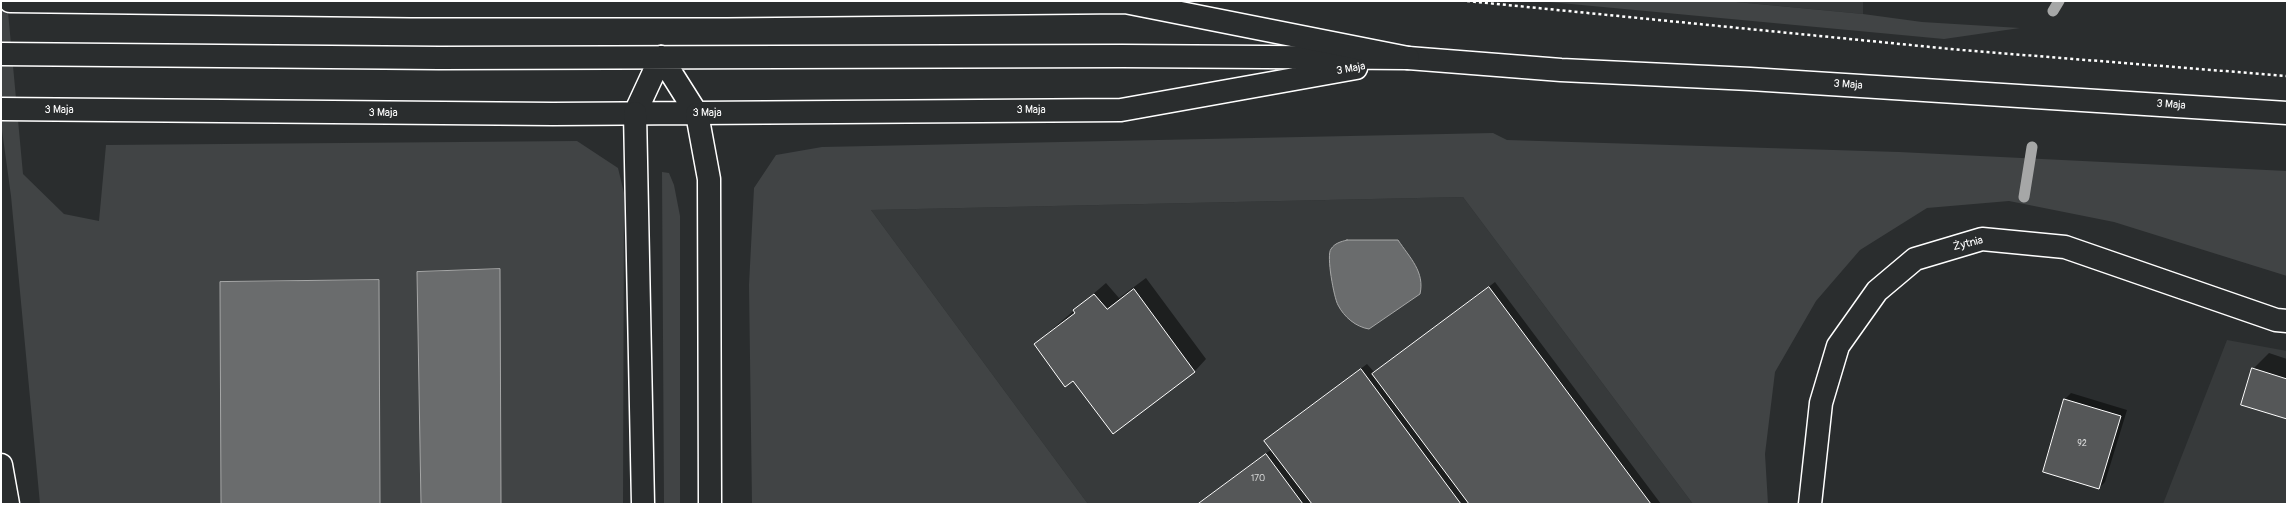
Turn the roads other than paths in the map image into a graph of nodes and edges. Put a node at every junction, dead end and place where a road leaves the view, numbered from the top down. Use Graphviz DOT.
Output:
graph roads {
  1 [pos="10,1"];
  2 [pos="8,55"];
  3 [pos="661,57"];
  4 [pos="1408,58"];
  5 [pos="1,109"];
  6 [pos="635,113"];
  7 [pos="2287,113"];
  8 [pos="697,114"];
  9 [pos="2287,321"];
  10 [pos="1,465"];
  11 [pos="8,504"];
  12 [pos="643,504"];
  13 [pos="710,504"];
  14 [pos="1810,504"];
  1 -- 4 [label="main road"];
  2 -- 3 [label="main road, 3 Maja"];
  3 -- 4 [label="main road, 3 Maja"];
  3 -- 6 [label="main road"];
  3 -- 8 [label="main road"];
  4 -- 7 [label="main road, 3 Maja"];
  4 -- 8 [label="main road, 3 Maja"];
  5 -- 6 [label="main road, 3 Maja"];
  6 -- 8 [label="main road, 3 Maja"];
  6 -- 12 [label="main road"];
  8 -- 13 [label="main road"];
  9 -- 14 [label="main road, Żytnia"];
  10 -- 11 [label="main road"];
}
